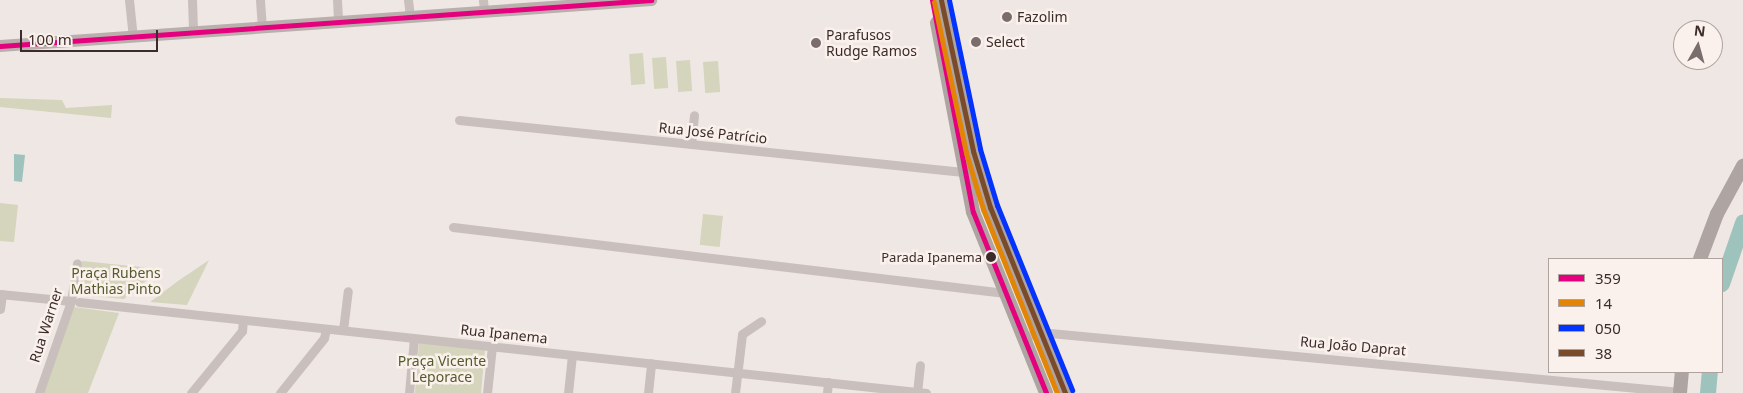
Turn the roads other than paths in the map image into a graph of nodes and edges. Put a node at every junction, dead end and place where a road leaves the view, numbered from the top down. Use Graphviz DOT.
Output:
graph roads {
  1 [pos="129,0"];
  2 [pos="192,0"];
  3 [pos="260,0"];
  4 [pos="337,0"];
  5 [pos="408,0"];
  6 [pos="651,0"];
  7 [pos="932,0"];
  8 [pos="941,0"];
  9 [pos="483,6"];
  10 [pos="410,17"];
  11 [pos="338,22"];
  12 [pos="262,28"];
  13 [pos="193,32"];
  14 [pos="132,37"];
  15 [pos="0,46"];
  16 [pos="694,115"];
  17 [pos="459,120"];
  18 [pos="691,144"];
  19 [pos="1743,166"];
  20 [pos="963,172"];
  21 [pos="453,227"];
  22 [pos="1700,258"];
  23 [pos="77,264"];
  24 [pos="348,291"];
  25 [pos="1005,293"];
  26 [pos="1,294"];
  27 [pos="75,302"];
  28 [pos="0,309"];
  29 [pos="243,320"];
  30 [pos="761,321"];
  31 [pos="326,329"];
  32 [pos="343,330"];
  33 [pos="1039,332"];
  34 [pos="1025,337"];
  35 [pos="414,338"];
  36 [pos="492,346"];
  37 [pos="572,355"];
  38 [pos="652,363"];
  39 [pos="920,365"];
  40 [pos="736,373"];
  41 [pos="1682,373"];
  42 [pos="828,382"];
  43 [pos="1680,392"];
  44 [pos="38,393"];
  45 [pos="191,393"];
  46 [pos="280,393"];
  47 [pos="409,393"];
  48 [pos="487,393"];
  49 [pos="568,393"];
  50 [pos="648,393"];
  51 [pos="735,393"];
  52 [pos="827,393"];
  53 [pos="920,393"];
  54 [pos="1046,393"];
  55 [pos="1065,393"];
  1 -- 14 [label="street"];
  2 -- 13 [label="street"];
  3 -- 12 [label="street"];
  4 -- 11 [label="street"];
  5 -- 10 [label="street"];
  6 -- 9 [label="main road"];
  7 -- 20 [label="main road"];
  8 -- 33 [label="main road"];
  9 -- 10 [label="main road"];
  10 -- 11 [label="main road"];
  11 -- 12 [label="main road"];
  12 -- 13 [label="main road"];
  13 -- 14 [label="main road"];
  14 -- 15 [label="main road"];
  16 -- 18 [label="street"];
  17 -- 18 [label="street, Rua José Patrício"];
  18 -- 20 [label="street, Rua José Patrício"];
  19 -- 22 [label="main road"];
  20 -- 25 [label="main road"];
  21 -- 25 [label="street"];
  23 -- 27 [label="street, Rua Warner"];
  24 -- 32 [label="street"];
  25 -- 34 [label="main road"];
  26 -- 27 [label="street, Rua Ipanema"];
  26 -- 28 [label="street"];
  27 -- 29 [label="street, Rua Ipanema"];
  27 -- 44 [label="street, Rua Warner"];
  29 -- 31 [label="street, Rua Ipanema"];
  29 -- 45 [label="street"];
  30 -- 40 [label="street"];
  31 -- 32 [label="street, Rua Ipanema"];
  31 -- 46 [label="street"];
  32 -- 35 [label="street, Rua Ipanema"];
  33 -- 34 [label="street, Rua João Daprat"];
  33 -- 43 [label="street, Rua João Daprat"];
  33 -- 55 [label="main road"];
  34 -- 54 [label="main road"];
  35 -- 36 [label="street, Rua Ipanema"];
  35 -- 47 [label="street"];
  36 -- 37 [label="street, Rua Ipanema"];
  36 -- 48 [label="street"];
  37 -- 38 [label="street, Rua Ipanema"];
  37 -- 49 [label="street"];
  38 -- 40 [label="street, Rua Ipanema"];
  38 -- 50 [label="street"];
  39 -- 53 [label="street"];
  40 -- 42 [label="street, Rua Ipanema"];
  40 -- 51 [label="street"];
  41 -- 43 [label="main road"];
  42 -- 52 [label="street"];
  42 -- 53 [label="street, Rua Ipanema"];
}
